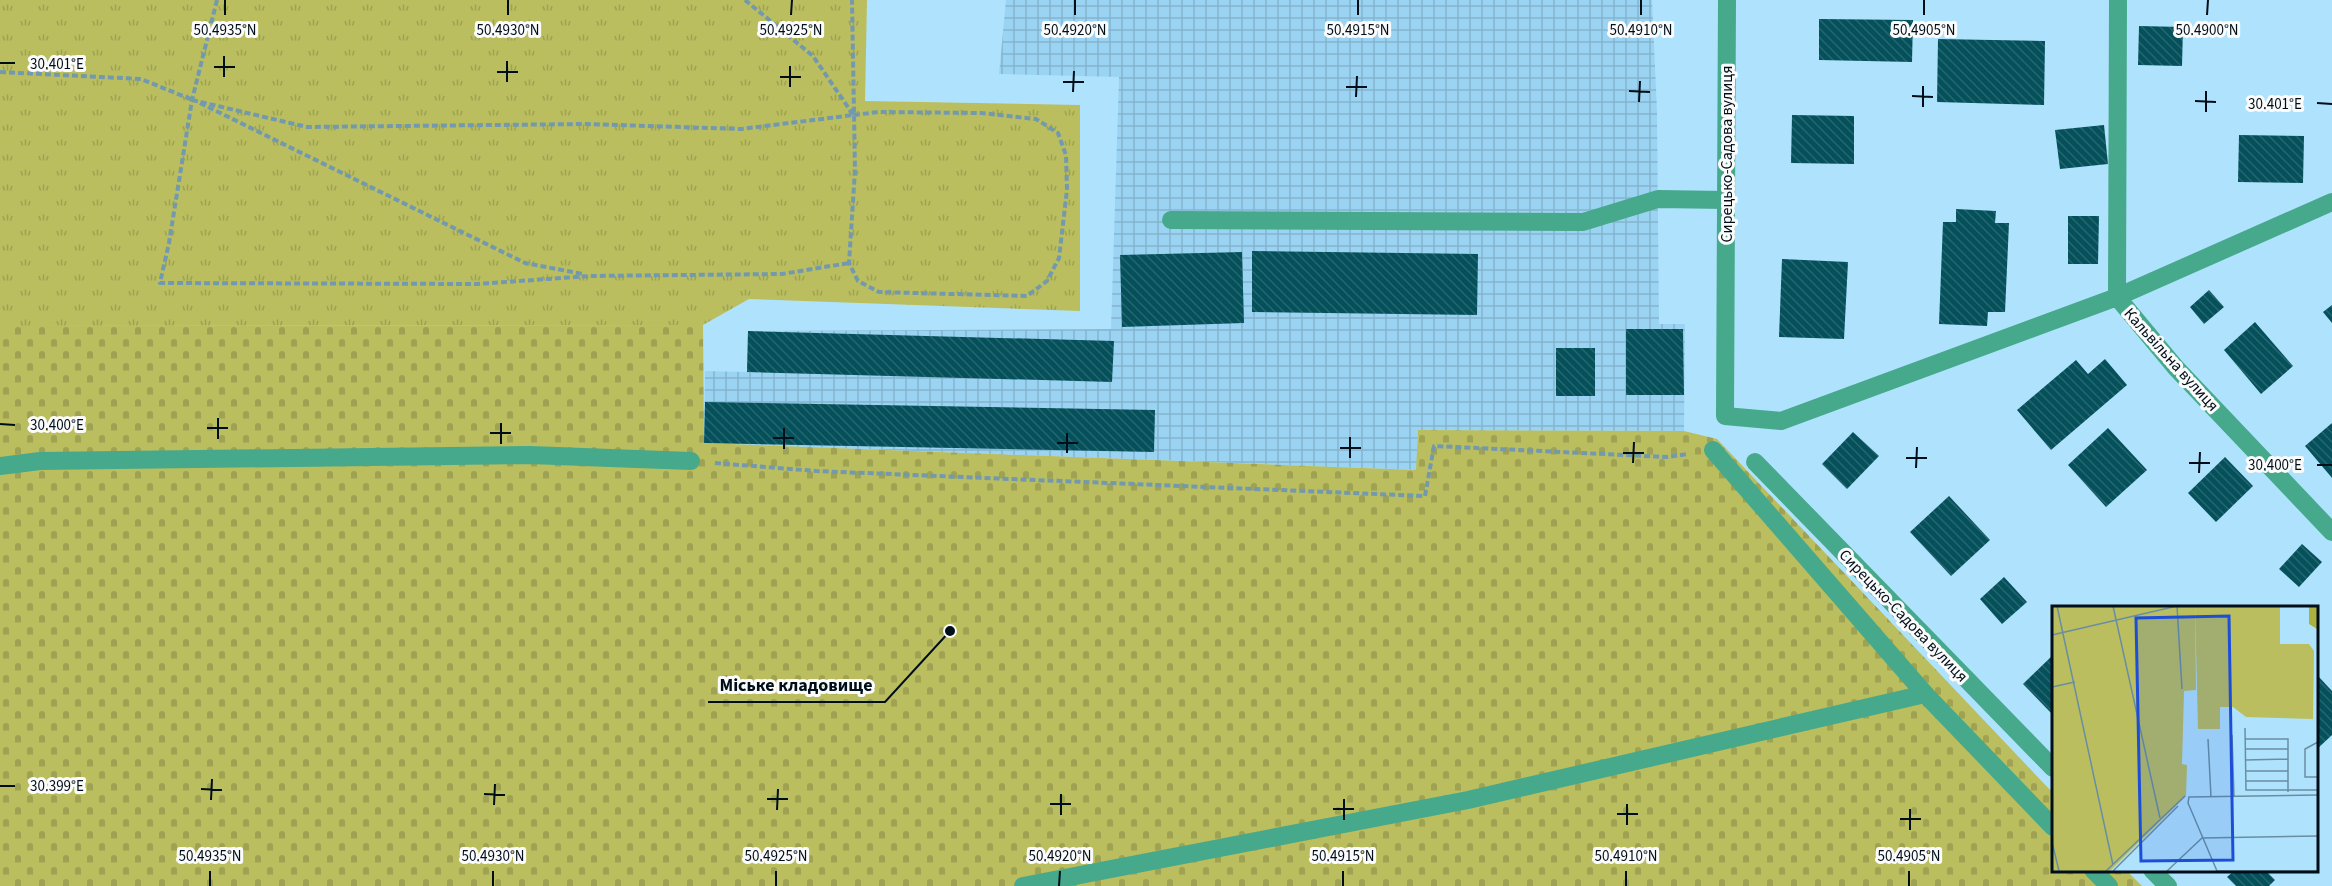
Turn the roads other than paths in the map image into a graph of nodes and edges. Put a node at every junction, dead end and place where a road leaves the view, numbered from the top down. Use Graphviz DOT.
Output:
graph roads {
  1 [pos="1726,0"];
  2 [pos="2118,0"];
  3 [pos="1726,200"];
  4 [pos="2332,202"];
  5 [pos="1171,220"];
  6 [pos="2117,297"];
  7 [pos="1713,450"];
  8 [pos="691,461"];
  9 [pos="1755,462"];
  10 [pos="0,466"];
  11 [pos="2332,532"];
  12 [pos="1925,694"];
  13 [pos="2052,767"];
  14 [pos="2052,826"];
  15 [pos="2094,871"];
  16 [pos="2153,871"];
  17 [pos="1023,886"];
  18 [pos="2109,886"];
  19 [pos="2168,886"];
  1 -- 3 [label="street, Сирецько-Садова вулиця"];
  2 -- 6 [label="street, Кальвільна вулиця"];
  3 -- 5 [label="street"];
  3 -- 6 [label="street, Сирецько-Садова вулиця"];
  4 -- 6 [label="street"];
  6 -- 11 [label="street, Кальвільна вулиця"];
  7 -- 12 [label="street"];
  8 -- 10 [label="street"];
  9 -- 13 [label="street, Сирецько-Садова вулиця"];
  12 -- 14 [label="street"];
  12 -- 17 [label="street"];
  15 -- 18 [label="street"];
  16 -- 19 [label="street"];
}
